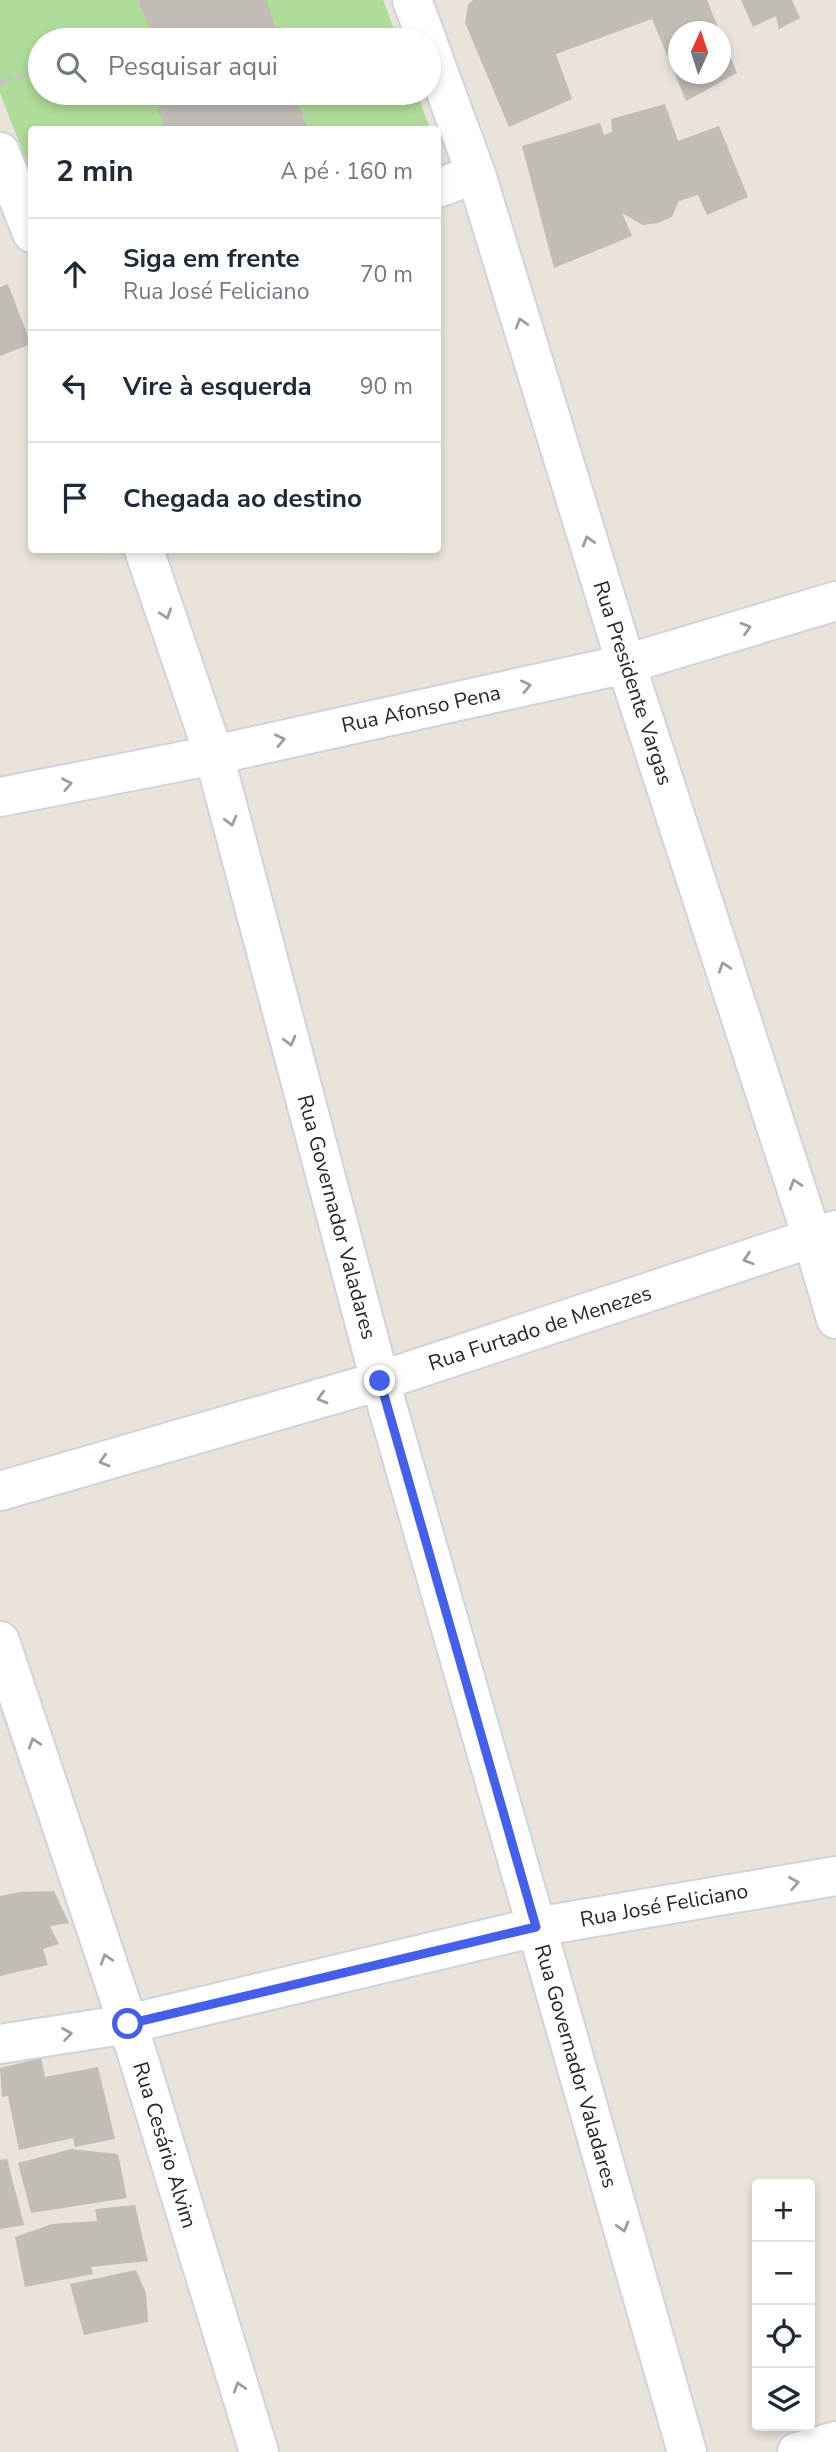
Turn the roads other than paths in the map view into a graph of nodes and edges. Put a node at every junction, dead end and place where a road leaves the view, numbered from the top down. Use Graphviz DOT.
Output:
graph roads {
  1 [pos="412,0"];
  2 [pos="422,28"];
  3 [pos="441,79"];
  4 [pos="0,152"];
  5 [pos="476,174"];
  6 [pos="441,187"];
  7 [pos="28,223"];
  8 [pos="145,553"];
  9 [pos="836,601"];
  10 [pos="626,664"];
  11 [pos="214,755"];
  12 [pos="0,797"];
  13 [pos="824,1234"];
  14 [pos="836,1319"];
  15 [pos="380,1381"];
  16 [pos="0,1491"];
  17 [pos="0,1641"];
  18 [pos="836,1876"];
  19 [pos="536,1927"];
  20 [pos="128,2024"];
  21 [pos="0,2044"];
  22 [pos="836,2441"];
  23 [pos="259,2452"];
  24 [pos="687,2452"];
  25 [pos="797,2452"];
  1 -- 2 [label="street"];
  3 -- 5 [label="street, Rua Presidente Vargas"];
  4 -- 7 [label="street"];
  5 -- 6 [label="street"];
  10 -- 5 [label="street, Rua Presidente Vargas, one-way"];
  8 -- 11 [label="street, Rua Governador Valadares, one-way"];
  10 -- 9 [label="street, Rua Afonso Pena, one-way"];
  11 -- 10 [label="street, Rua Afonso Pena, one-way"];
  13 -- 10 [label="street, Rua Presidente Vargas, one-way"];
  12 -- 11 [label="street, Rua Afonso Pena, one-way"];
  11 -- 15 [label="street, Rua Governador Valadares, one-way"];
  13 -- 14 [label="street, Rua Presidente Vargas"];
  13 -- 15 [label="street, Rua Furtado de Menezes, one-way"];
  15 -- 16 [label="street, Rua Furtado de Menezes, one-way"];
  15 -- 19 [label="street, Rua Governador Valadares"];
  20 -- 17 [label="street, Rua Cesário Alvim, one-way"];
  19 -- 18 [label="street, Rua José Feliciano, one-way"];
  19 -- 20 [label="street, Rua José Feliciano"];
  19 -- 24 [label="street, Rua Governador Valadares, one-way"];
  21 -- 20 [label="street, Rua José Feliciano, one-way"];
  23 -- 20 [label="street, Rua Cesário Alvim, one-way"];
  22 -- 25 [label="street"];
}
